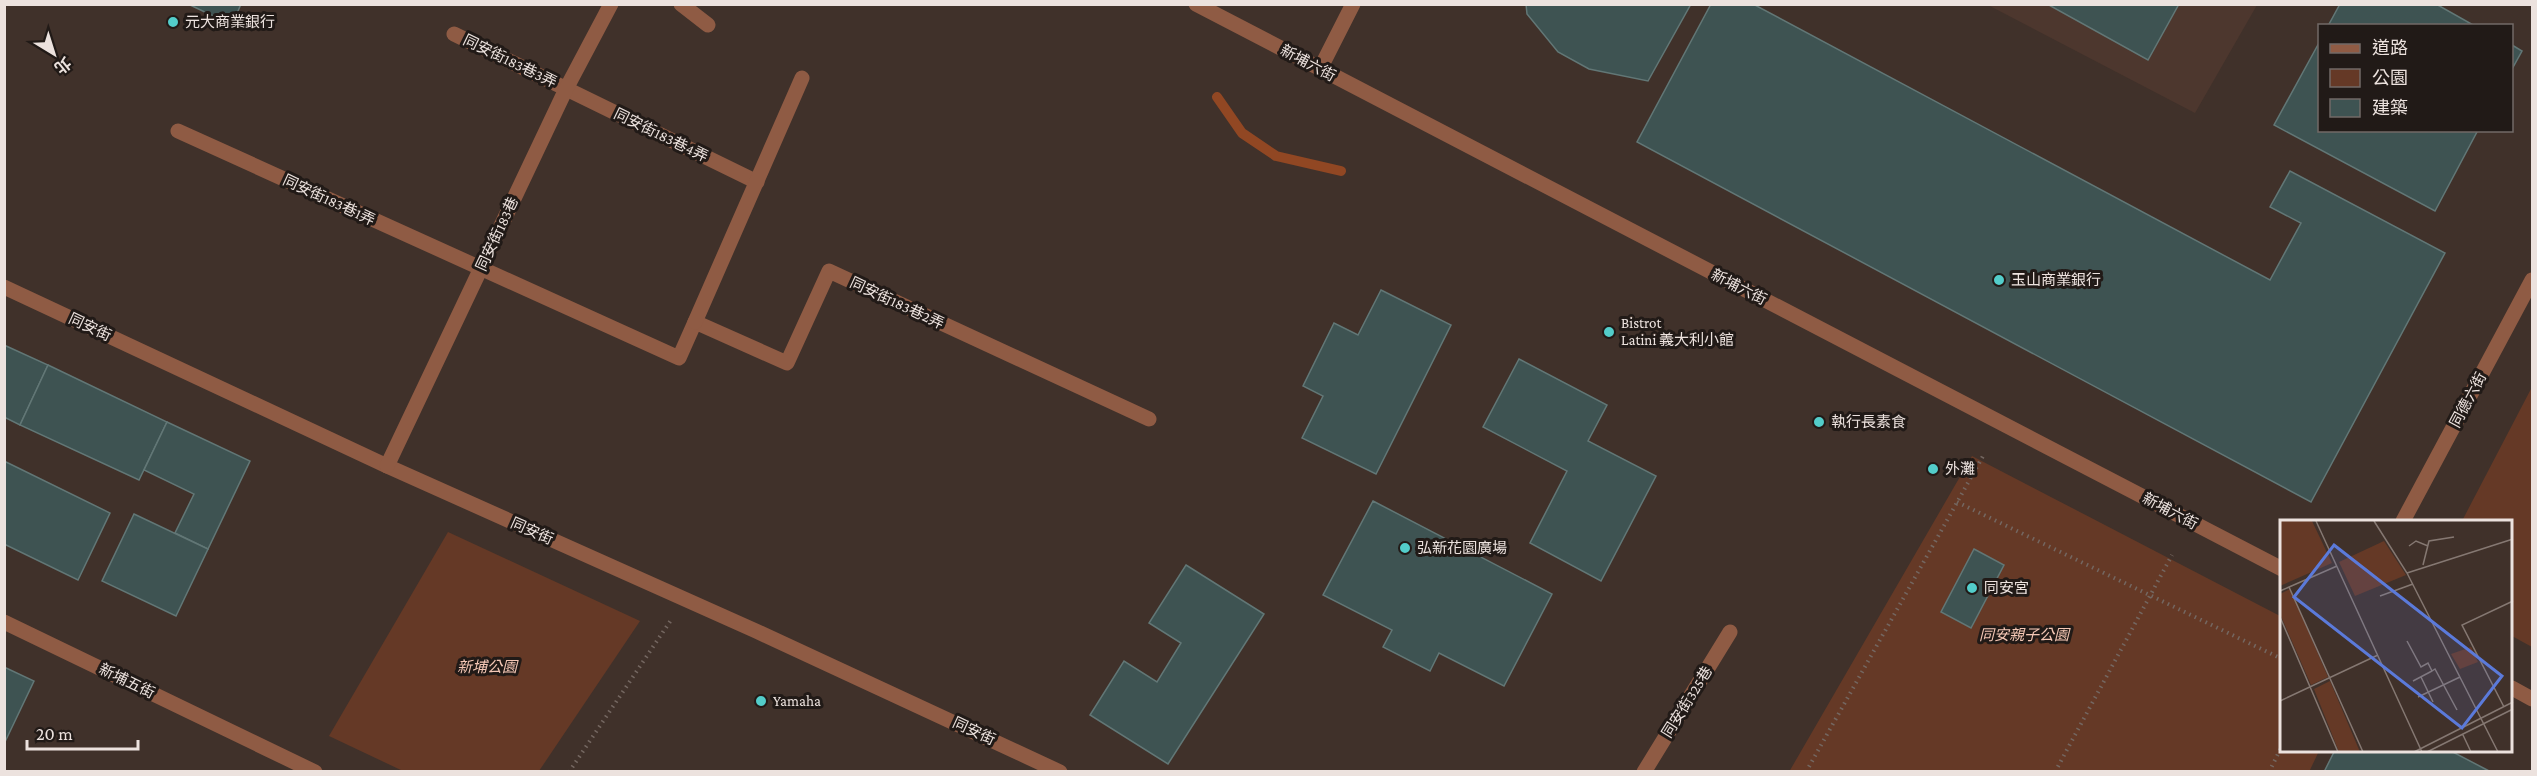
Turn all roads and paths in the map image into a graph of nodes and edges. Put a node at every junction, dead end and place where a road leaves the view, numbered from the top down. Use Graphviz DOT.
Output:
graph roads {
  1 [pos="611,4"];
  2 [pos="681,4"];
  3 [pos="1196,4"];
  4 [pos="1353,4"];
  5 [pos="708,25"];
  6 [pos="454,34"];
  7 [pos="1320,69"];
  8 [pos="802,78"];
  9 [pos="566,89"];
  10 [pos="178,131"];
  11 [pos="757,182"];
  12 [pos="480,270"];
  13 [pos="2532,280"];
  14 [pos="4,287"];
  15 [pos="695,322"];
  16 [pos="1149,419"];
  17 [pos="1983,456"];
  18 [pos="387,466"];
  19 [pos="1957,502"];
  20 [pos="2404,520"];
  21 [pos="2172,555"];
  22 [pos="2280,568"];
  23 [pos="2150,595"];
  24 [pos="685,600"];
  25 [pos="4,622"];
  26 [pos="1730,632"];
  27 [pos="2280,658"];
  28 [pos="2513,689"];
  29 [pos="2532,699"];
  30 [pos="2280,750"];
  31 [pos="315,771"];
  32 [pos="569,771"];
  33 [pos="1060,771"];
  34 [pos="1644,771"];
  35 [pos="1806,771"];
  36 [pos="2055,771"];
  37 [pos="2269,771"];
  1 -- 9 [label="street, 同安街183巷"];
  2 -- 5 [label="street"];
  3 -- 7 [label="street, 新埔六街"];
  4 -- 7 [label="street"];
  6 -- 9 [label="street, 同安街183巷3弄"];
  7 -- 22 [label="street, 新埔六街"];
  8 -- 11 [label="street"];
  9 -- 11 [label="street, 同安街183巷4弄"];
  9 -- 12 [label="street, 同安街183巷"];
  10 -- 12 [label="street, 同安街183巷1弄"];
  11 -- 15 [label="street"];
  12 -- 15 [label="street"];
  12 -- 18 [label="street, 同安街183巷"];
  13 -- 20 [label="street, 同德六街"];
  14 -- 18 [label="street, 同安街"];
  15 -- 16 [label="street, 同安街183巷2弄"];
  17 -- 19 [label="path"];
  18 -- 24 [label="street, 同安街"];
  19 -- 23 [label="path"];
  19 -- 35 [label="path"];
  21 -- 23 [label="path"];
  23 -- 27 [label="path"];
  23 -- 36 [label="path"];
  24 -- 32 [label="path"];
  24 -- 33 [label="street, 同安街"];
  25 -- 31 [label="street, 新埔五街"];
  26 -- 34 [label="street, 同安街325巷"];
  28 -- 29 [label="street"];
  30 -- 37 [label="path"];
}
